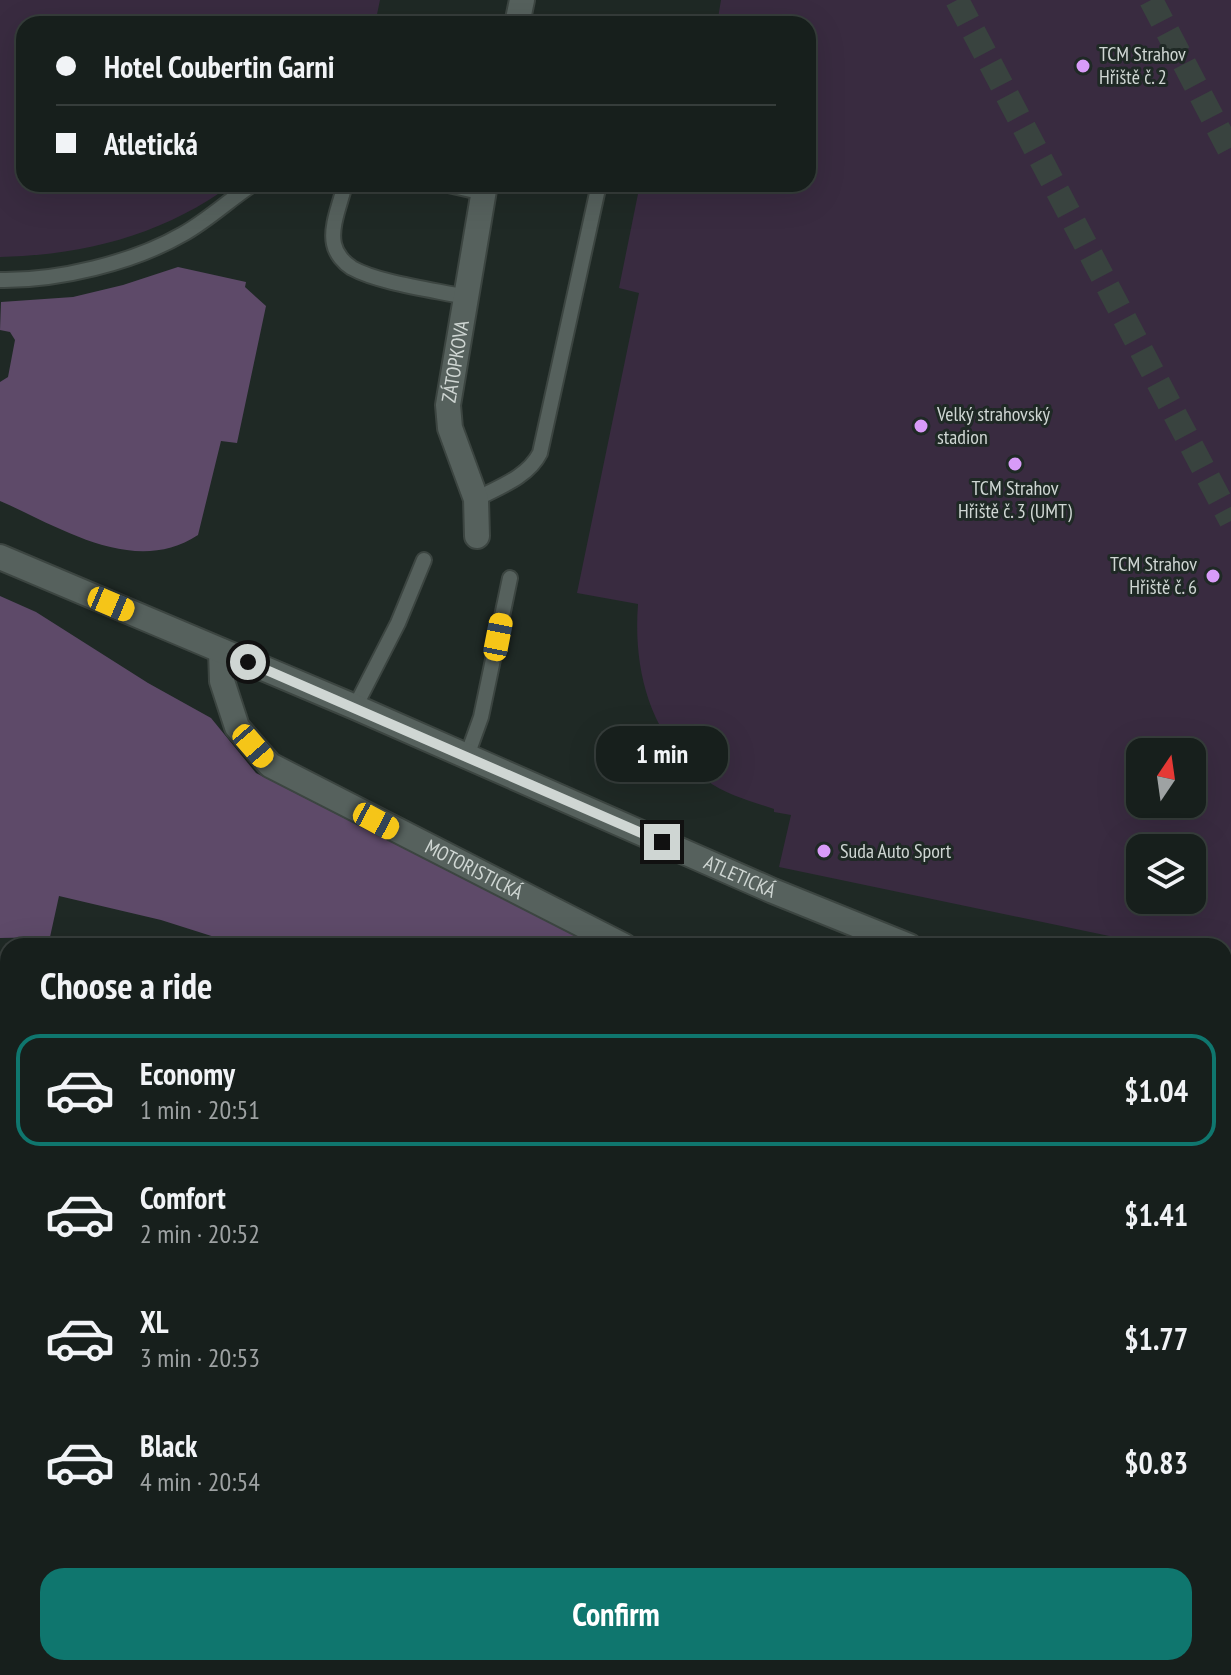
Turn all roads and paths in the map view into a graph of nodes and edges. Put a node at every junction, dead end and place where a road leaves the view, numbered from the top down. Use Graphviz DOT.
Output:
graph roads {
  1 [pos="242,192"];
  2 [pos="343,192"];
  3 [pos="484,192"];
  4 [pos="597,192"];
  5 [pos="0,280"];
  6 [pos="466,297"];
  7 [pos="476,499"];
  8 [pos="477,536"];
  9 [pos="0,557"];
  10 [pos="424,560"];
  11 [pos="510,578"];
  12 [pos="221,651"];
  13 [pos="355,707"];
  14 [pos="467,756"];
  15 [pos="608,938"];
  16 [pos="889,938"];
  1 -- 5 [label="lane"];
  2 -- 6 [label="lane"];
  3 -- 6 [label="street, ZÁTOPKOVA"];
  4 -- 7 [label="lane"];
  6 -- 7 [label="street, ZÁTOPKOVA"];
  7 -- 8 [label="street, ZÁTOPKOVA"];
  9 -- 12 [label="street, ATLETICKÁ"];
  10 -- 13 [label="lane"];
  11 -- 14 [label="lane"];
  12 -- 13 [label="street, ATLETICKÁ"];
  12 -- 15 [label="street, MOTORISTICKÁ"];
  13 -- 14 [label="street, ATLETICKÁ"];
  14 -- 16 [label="street, ATLETICKÁ"];
}
